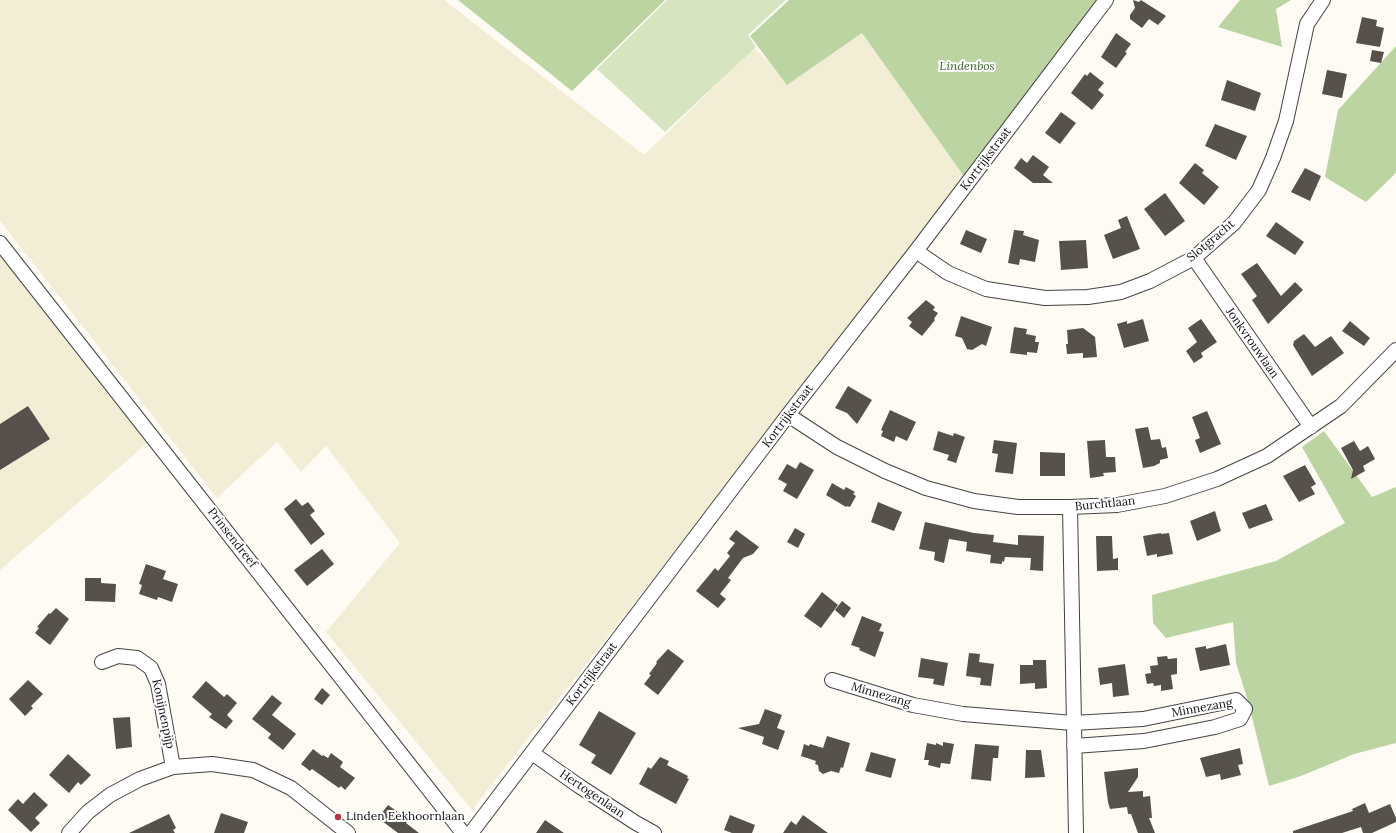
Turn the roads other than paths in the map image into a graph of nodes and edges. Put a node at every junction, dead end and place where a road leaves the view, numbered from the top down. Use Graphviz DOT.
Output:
graph roads {
  1 [pos="1106,0"];
  2 [pos="1323,0"];
  3 [pos="0,244"];
  4 [pos="916,251"];
  5 [pos="1194,258"];
  6 [pos="1396,350"];
  7 [pos="788,415"];
  8 [pos="1311,427"];
  9 [pos="1070,507"];
  10 [pos="102,662"];
  11 [pos="832,680"];
  12 [pos="1073,723"];
  13 [pos="1074,746"];
  14 [pos="532,753"];
  15 [pos="174,767"];
  16 [pos="69,833"];
  17 [pos="348,833"];
  18 [pos="463,833"];
  19 [pos="471,833"];
  20 [pos="654,833"];
  21 [pos="1076,833"];
  1 -- 4 [label="street, Kortrijkstraat"];
  2 -- 5 [label="street, Slotgracht"];
  3 -- 18 [label="street, Prinsendreef"];
  4 -- 5 [label="street, Slotgracht"];
  4 -- 7 [label="street, Kortrijkstraat"];
  5 -- 8 [label="street, Jonkvrouwlaan"];
  6 -- 8 [label="street, Burchtlaan"];
  7 -- 9 [label="street, Burchtlaan"];
  7 -- 14 [label="street, Kortrijkstraat"];
  8 -- 9 [label="street, Burchtlaan"];
  9 -- 12 [label="street"];
  10 -- 15 [label="street, Konijnenpijp"];
  11 -- 12 [label="street, Minnezang"];
  12 -- 13 [label="street"];
  12 -- 13 [label="street, Minnezang"];
  13 -- 21 [label="street"];
  14 -- 19 [label="street, Kortrijkstraat"];
  14 -- 20 [label="street, Hertogenlaan"];
  15 -- 16 [label="street"];
  15 -- 17 [label="street"];
}
